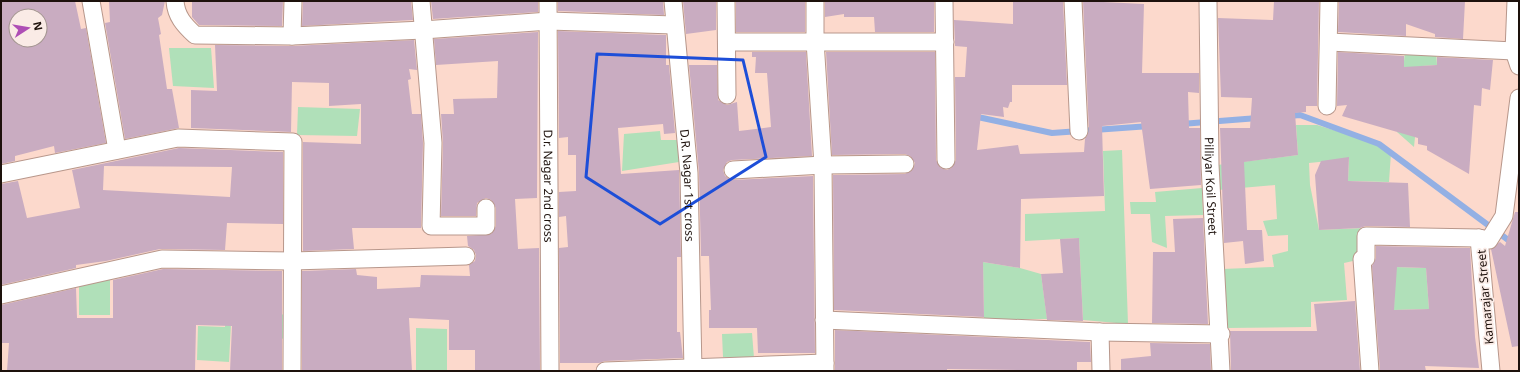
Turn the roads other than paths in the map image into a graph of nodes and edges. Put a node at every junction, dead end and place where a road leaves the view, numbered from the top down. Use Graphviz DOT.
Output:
graph roads {
  1 [pos="91,1"];
  2 [pos="175,1"];
  3 [pos="292,1"];
  4 [pos="421,1"];
  5 [pos="548,1"];
  6 [pos="673,1"];
  7 [pos="726,1"];
  8 [pos="815,1"];
  9 [pos="944,1"];
  10 [pos="1073,1"];
  11 [pos="1208,1"];
  12 [pos="1329,1"];
  13 [pos="1516,1"];
  14 [pos="549,21"];
  15 [pos="674,25"];
  16 [pos="423,30"];
  17 [pos="292,36"];
  18 [pos="814,41"];
  19 [pos="727,42"];
  20 [pos="946,42"];
  21 [pos="1330,42"];
  22 [pos="1517,59"];
  23 [pos="727,95"];
  24 [pos="1519,98"];
  25 [pos="1327,106"];
  26 [pos="1079,131"];
  27 [pos="117,150"];
  28 [pos="946,160"];
  29 [pos="906,164"];
  30 [pos="823,165"];
  31 [pos="733,170"];
  32 [pos="1,174"];
  33 [pos="486,208"];
  34 [pos="1484,239"];
  35 [pos="466,256"];
  36 [pos="292,261"];
  37 [pos="1,295"];
  38 [pos="824,320"];
  39 [pos="1100,332"];
  40 [pos="1221,334"];
  41 [pos="825,367"];
  42 [pos="693,370"];
  43 [pos="292,371"];
  44 [pos="550,371"];
  45 [pos="605,371"];
  46 [pos="1101,371"];
  47 [pos="1222,371"];
  48 [pos="1370,371"];
  49 [pos="1491,371"];
  1 -- 27 [label="street"];
  2 -- 17 [label="street"];
  3 -- 17 [label="street"];
  4 -- 16 [label="street"];
  5 -- 14 [label="street, D.r. Nagar 2nd cross"];
  6 -- 15 [label="street, D.R. Nagar 1st cross"];
  7 -- 19 [label="street"];
  8 -- 18 [label="street"];
  9 -- 20 [label="street"];
  10 -- 26 [label="street"];
  11 -- 40 [label="street, Pilliyar Koil Street"];
  12 -- 21 [label="street"];
  13 -- 22 [label="street"];
  14 -- 15 [label="street"];
  14 -- 16 [label="street"];
  14 -- 44 [label="street, D.r. Nagar 2nd cross"];
  15 -- 42 [label="street, D.R. Nagar 1st cross"];
  16 -- 17 [label="street"];
  16 -- 33 [label="street"];
  18 -- 19 [label="street"];
  18 -- 20 [label="street"];
  18 -- 30 [label="street"];
  19 -- 23 [label="street"];
  20 -- 28 [label="street"];
  21 -- 22 [label="street"];
  21 -- 25 [label="street"];
  24 -- 34 [label="street, Kamarajar Street"];
  27 -- 32 [label="street"];
  27 -- 36 [label="street"];
  29 -- 30 [label="street"];
  30 -- 31 [label="street"];
  30 -- 38 [label="street"];
  34 -- 48 [label="street"];
  34 -- 49 [label="street, Kamarajar Street"];
  35 -- 36 [label="street"];
  36 -- 37 [label="street"];
  36 -- 43 [label="street"];
  38 -- 39 [label="street"];
  38 -- 41 [label="street"];
  39 -- 40 [label="street"];
  39 -- 46 [label="street"];
  40 -- 47 [label="street, Pilliyar Koil Street"];
  41 -- 42 [label="street"];
  42 -- 45 [label="street"];
}
